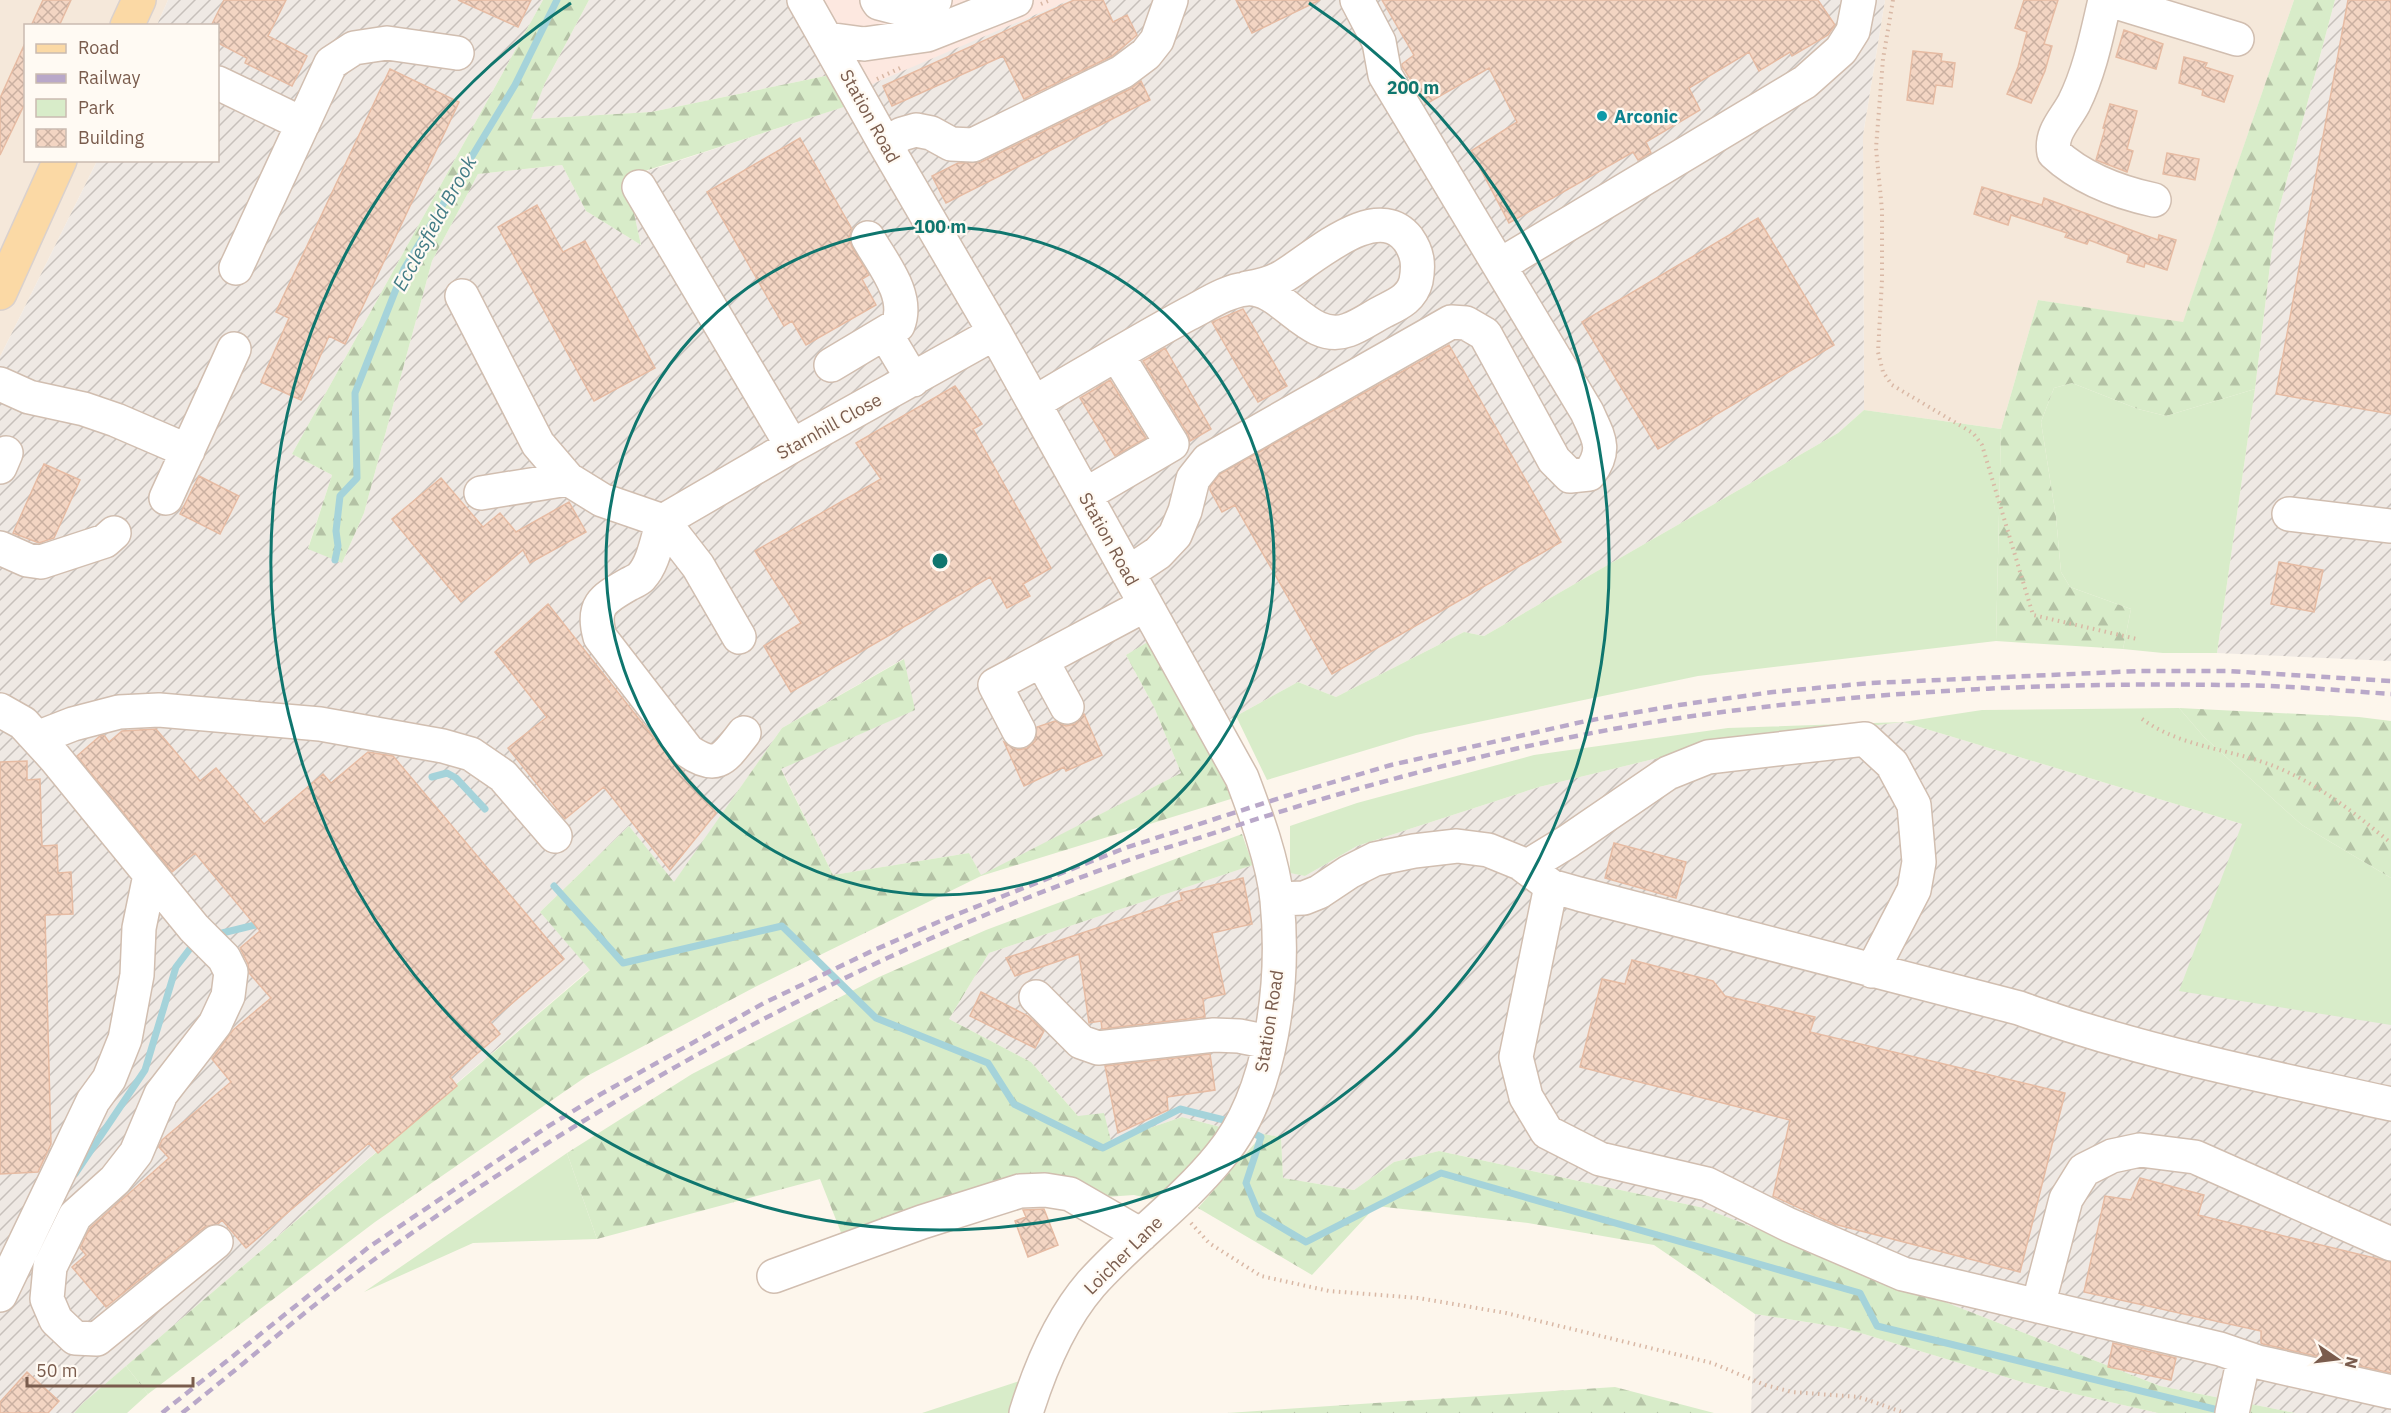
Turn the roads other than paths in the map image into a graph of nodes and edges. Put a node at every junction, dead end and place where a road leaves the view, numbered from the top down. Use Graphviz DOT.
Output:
graph roads {
  1 [pos="139,0"];
  2 [pos="804,0"];
  3 [pos="877,0"];
  4 [pos="935,0"];
  5 [pos="1016,0"];
  6 [pos="1171,0"];
  7 [pos="1357,0"];
  8 [pos="1859,0"];
  9 [pos="2107,0"];
  10 [pos="128,24"];
  11 [pos="826,39"];
  12 [pos="2237,39"];
  13 [pos="457,53"];
  14 [pos="219,83"];
  15 [pos="303,124"];
  16 [pos="885,144"];
  17 [pos="59,162"];
  18 [pos="639,187"];
  19 [pos="2154,201"];
  20 [pos="868,238"];
  21 [pos="1500,265"];
  22 [pos="236,268"];
  23 [pos="1247,288"];
  24 [pos="0,293"];
  25 [pos="462,296"];
  26 [pos="885,333"];
  27 [pos="995,333"];
  28 [pos="234,349"];
  29 [pos="1117,355"];
  30 [pos="831,365"];
  31 [pos="913,380"];
  32 [pos="0,384"];
  33 [pos="1034,403"];
  34 [pos="792,446"];
  35 [pos="188,451"];
  36 [pos="568,479"];
  37 [pos="481,494"];
  38 [pos="1085,495"];
  39 [pos="166,498"];
  40 [pos="2289,514"];
  41 [pos="663,521"];
  42 [pos="2391,526"];
  43 [pos="114,533"];
  44 [pos="0,548"];
  45 [pos="1128,573"];
  46 [pos="1145,605"];
  47 [pos="739,637"];
  48 [pos="1042,661"];
  49 [pos="1067,707"];
  50 [pos="0,710"];
  51 [pos="1019,731"];
  52 [pos="744,733"];
  53 [pos="37,738"];
  54 [pos="555,836"];
  55 [pos="150,875"];
  56 [pos="1539,877"];
  57 [pos="1277,899"];
  58 [pos="1872,971"];
  59 [pos="1036,997"];
  60 [pos="1269,1042"];
  61 [pos="2391,1104"];
  62 [pos="1241,1126"];
  63 [pos="1141,1235"];
  64 [pos="216,1242"];
  65 [pos="2391,1244"];
  66 [pos="774,1276"];
  67 [pos="1,1290"];
  68 [pos="2038,1306"];
  69 [pos="2244,1358"];
  70 [pos="2391,1392"];
  71 [pos="2234,1404"];
  72 [pos="1026,1413"];
  1 -- 10 [label="main road"];
  2 -- 11 [label="street, Station Road"];
  3 -- 4 [label="street"];
  5 -- 11 [label="street"];
  6 -- 16 [label="street"];
  7 -- 21 [label="street"];
  8 -- 21 [label="street"];
  9 -- 12 [label="street"];
  9 -- 19 [label="street"];
  11 -- 16 [label="street, Station Road"];
  13 -- 15 [label="street"];
  14 -- 15 [label="street"];
  15 -- 22 [label="street"];
  16 -- 27 [label="street, Station Road"];
  17 -- 24 [label="main road"];
  18 -- 34 [label="street"];
  20 -- 26 [label="street"];
  21 -- 45 [label="street"];
  23 -- 23 [label="street"];
  23 -- 29 [label="street"];
  25 -- 36 [label="street"];
  26 -- 30 [label="street"];
  26 -- 31 [label="street"];
  27 -- 31 [label="street, Starnhill Close"];
  27 -- 33 [label="street, Station Road"];
  28 -- 35 [label="street"];
  29 -- 33 [label="street"];
  29 -- 38 [label="street"];
  31 -- 34 [label="street, Starnhill Close"];
  32 -- 35 [label="street"];
  33 -- 38 [label="street, Station Road"];
  34 -- 41 [label="street, Starnhill Close"];
  35 -- 39 [label="street"];
  36 -- 37 [label="street"];
  36 -- 41 [label="street"];
  38 -- 45 [label="street, Station Road"];
  40 -- 42 [label="street"];
  41 -- 47 [label="street"];
  41 -- 52 [label="street"];
  43 -- 44 [label="street"];
  45 -- 46 [label="street, Station Road"];
  46 -- 48 [label="street"];
  46 -- 57 [label="street, Station Road"];
  48 -- 49 [label="street"];
  48 -- 51 [label="street"];
  50 -- 53 [label="street"];
  53 -- 54 [label="street"];
  53 -- 55 [label="street"];
  55 -- 64 [label="street"];
  55 -- 67 [label="street"];
  56 -- 57 [label="street"];
  56 -- 58 [label="street"];
  56 -- 58 [label="street"];
  56 -- 68 [label="street"];
  57 -- 60 [label="street, Station Road"];
  58 -- 61 [label="street"];
  59 -- 60 [label="street"];
  60 -- 62 [label="street, Station Road"];
  62 -- 63 [label="street, Loicher Lane"];
  63 -- 66 [label="street"];
  63 -- 72 [label="street, Loicher Lane"];
  65 -- 68 [label="street"];
  68 -- 69 [label="street"];
  69 -- 70 [label="street"];
  69 -- 71 [label="street"];
}
